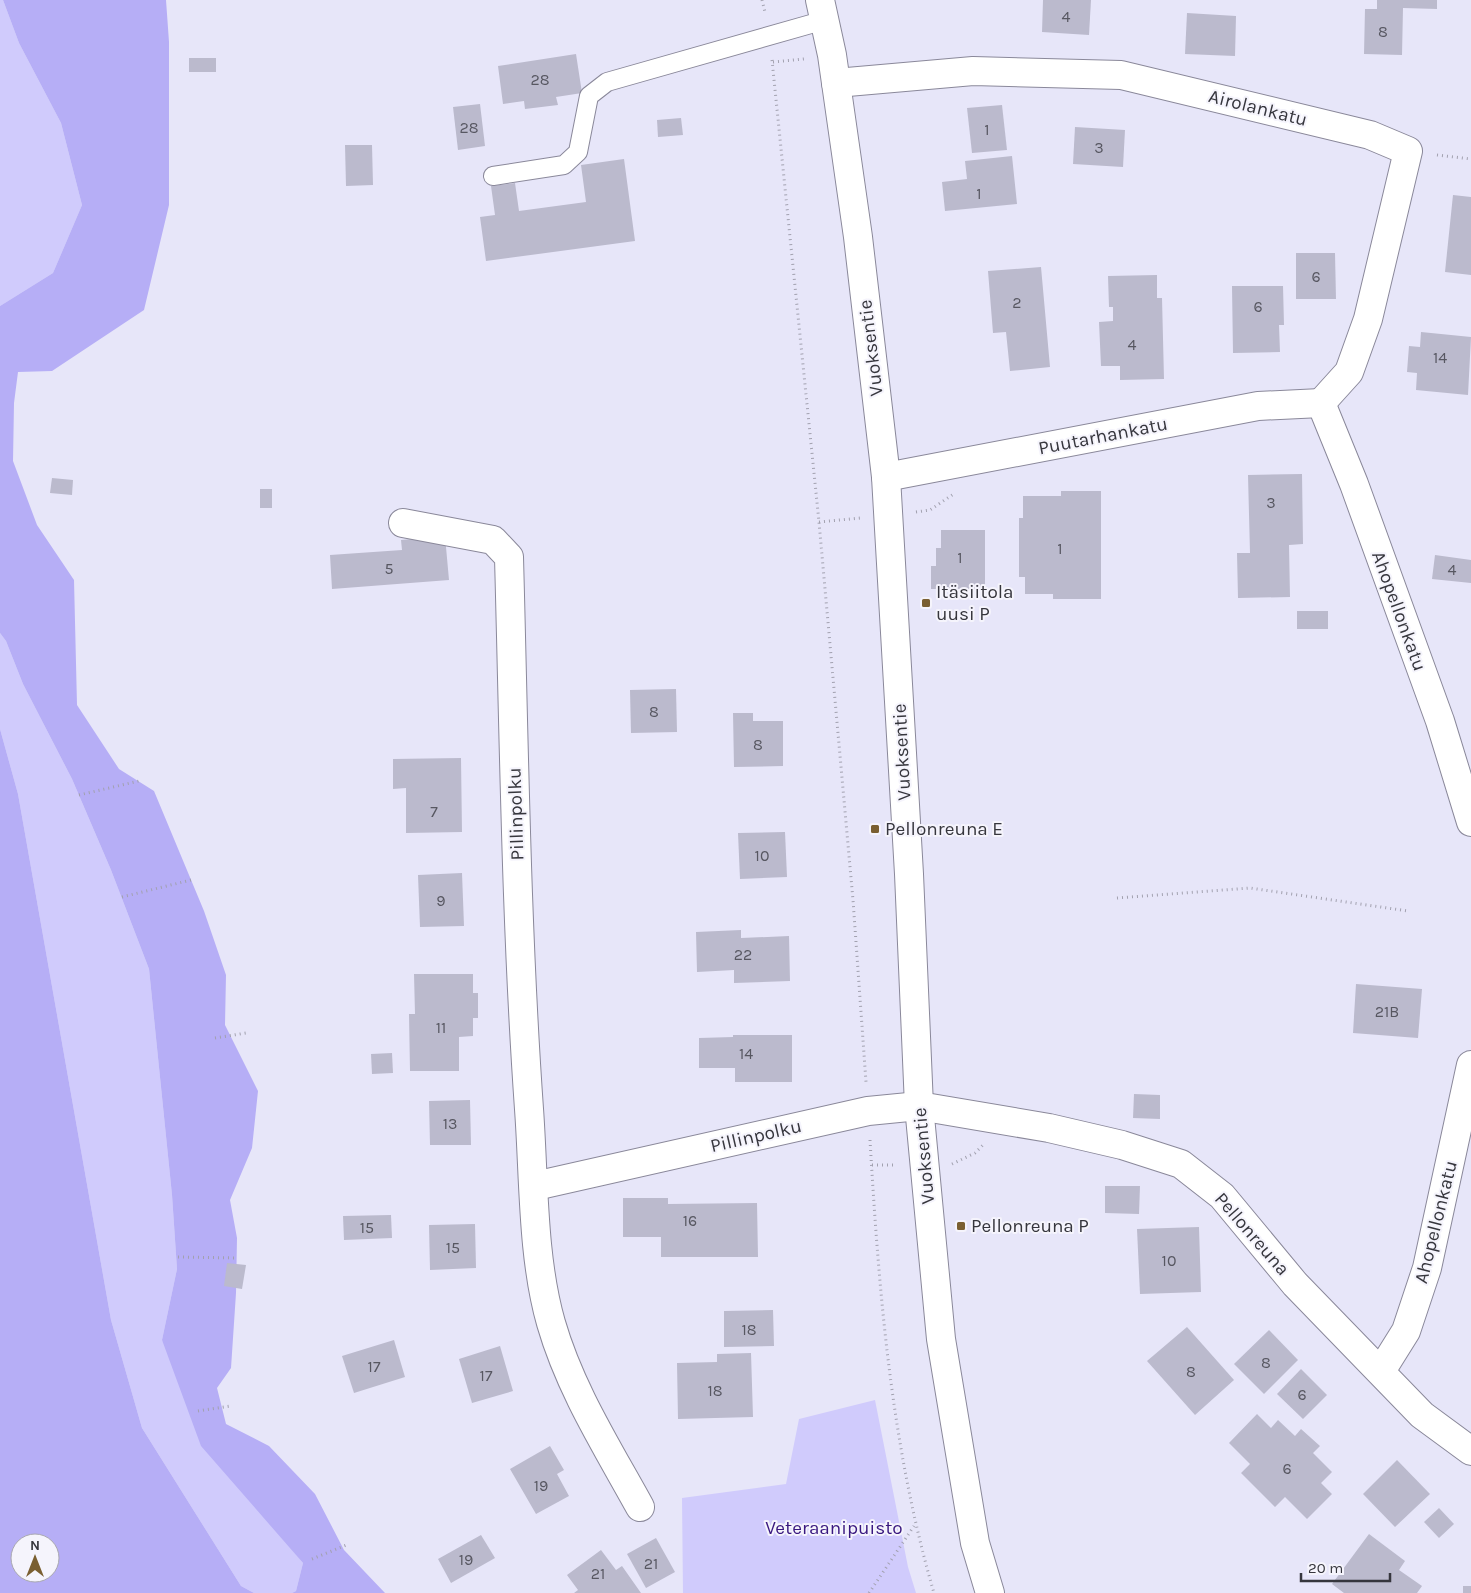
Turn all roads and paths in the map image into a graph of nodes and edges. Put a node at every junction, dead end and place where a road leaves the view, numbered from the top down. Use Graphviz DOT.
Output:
graph roads {
  1 [pos="762,0"];
  2 [pos="823,10"];
  3 [pos="769,36"];
  4 [pos="836,83"];
  5 [pos="1408,151"];
  6 [pos="1471,159"];
  7 [pos="493,176"];
  8 [pos="1321,403"];
  9 [pos="886,477"];
  10 [pos="403,523"];
  11 [pos="139,781"];
  12 [pos="79,796"];
  13 [pos="1471,822"];
  14 [pos="191,880"];
  15 [pos="122,897"];
  16 [pos="1117,898"];
  17 [pos="1408,911"];
  18 [pos="246,1033"];
  19 [pos="215,1038"];
  20 [pos="1471,1065"];
  21 [pos="919,1106"];
  22 [pos="868,1111"];
  23 [pos="535,1186"];
  24 [pos="178,1258"];
  25 [pos="238,1258"];
  26 [pos="1381,1371"];
  27 [pos="231,1406"];
  28 [pos="198,1411"];
  29 [pos="1471,1451"];
  30 [pos="640,1507"];
  31 [pos="915,1526"];
  32 [pos="349,1544"];
  33 [pos="312,1559"];
  34 [pos="869,1593"];
  35 [pos="934,1593"];
  36 [pos="990,1593"];
  1 -- 3 [label="path"];
  2 -- 3 [label="lane"];
  2 -- 4 [label="street, Vuoksentie"];
  3 -- 7 [label="lane"];
  3 -- 22 [label="path"];
  4 -- 5 [label="street, Airolankatu"];
  4 -- 9 [label="street, Vuoksentie"];
  5 -- 6 [label="path"];
  5 -- 8 [label="street"];
  8 -- 9 [label="street, Puutarhankatu"];
  8 -- 13 [label="street, Ahopellonkatu"];
  9 -- 21 [label="street, Vuoksentie"];
  10 -- 23 [label="street, Pillinpolku"];
  11 -- 12 [label="path"];
  14 -- 15 [label="path"];
  16 -- 17 [label="path"];
  18 -- 19 [label="path"];
  20 -- 26 [label="street, Ahopellonkatu"];
  21 -- 22 [label="street, Pillinpolku"];
  21 -- 26 [label="street, Pellonreuna"];
  21 -- 36 [label="street, Vuoksentie"];
  22 -- 23 [label="street, Pillinpolku"];
  22 -- 31 [label="path"];
  23 -- 30 [label="street, Pillinpolku"];
  24 -- 25 [label="path"];
  26 -- 29 [label="street, Pellonreuna"];
  27 -- 28 [label="path"];
  31 -- 34 [label="path"];
  31 -- 35 [label="path"];
  32 -- 33 [label="path"];
}
